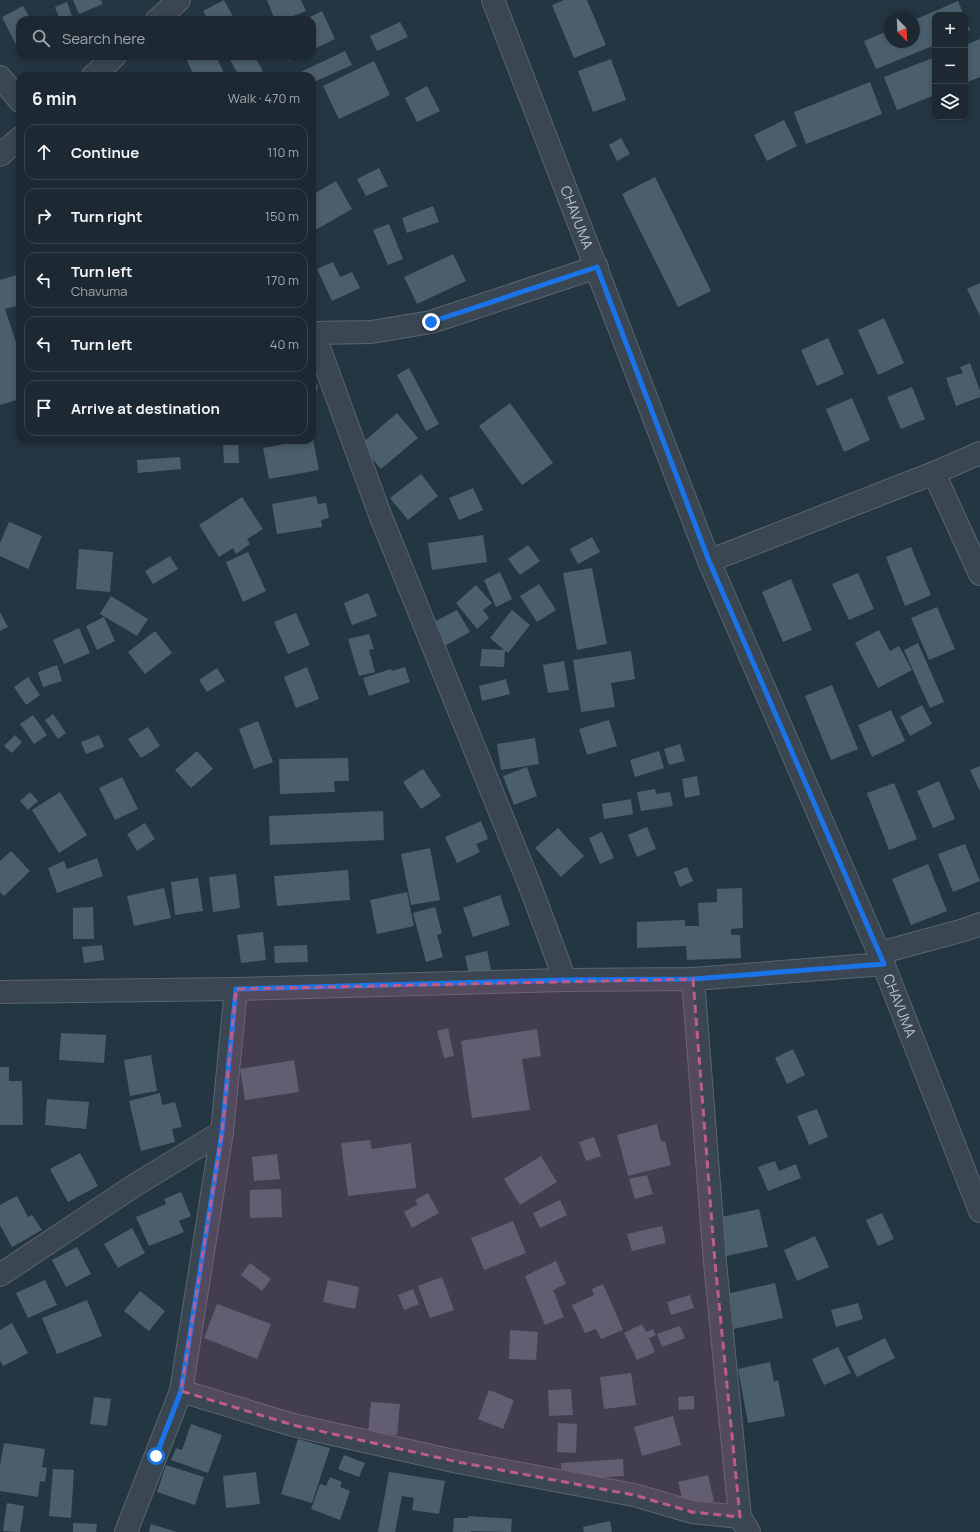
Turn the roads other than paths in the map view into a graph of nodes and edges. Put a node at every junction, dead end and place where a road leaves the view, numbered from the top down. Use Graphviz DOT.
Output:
graph roads {
  1 [pos="179,0"];
  2 [pos="493,0"];
  3 [pos="161,16"];
  4 [pos="111,60"];
  5 [pos="98,72"];
  6 [pos="0,77"];
  7 [pos="16,96"];
  8 [pos="16,141"];
  9 [pos="0,155"];
  10 [pos="597,267"];
  11 [pos="316,334"];
  12 [pos="316,342"];
  13 [pos="980,453"];
  14 [pos="934,473"];
  15 [pos="709,561"];
  16 [pos="980,574"];
  17 [pos="980,924"];
  18 [pos="881,958"];
  19 [pos="693,979"];
  20 [pos="565,980"];
  21 [pos="236,989"];
  22 [pos="0,992"];
  23 [pos="222,1132"];
  24 [pos="980,1211"];
  25 [pos="0,1275"];
  26 [pos="181,1391"];
  27 [pos="745,1525"];
  28 [pos="126,1532"];
  1 -- 3 [label="street"];
  2 -- 10 [label="street, CHAVUMA"];
  4 -- 5 [label="street"];
  6 -- 7 [label="street"];
  8 -- 9 [label="street"];
  10 -- 11 [label="street"];
  10 -- 15 [label="street, CHAVUMA"];
  12 -- 20 [label="street"];
  13 -- 14 [label="street"];
  14 -- 15 [label="street"];
  14 -- 16 [label="street"];
  15 -- 18 [label="street, CHAVUMA"];
  17 -- 18 [label="street"];
  18 -- 19 [label="street"];
  18 -- 24 [label="street, CHAVUMA"];
  19 -- 20 [label="street"];
  19 -- 27 [label="street"];
  20 -- 21 [label="street"];
  21 -- 22 [label="street"];
  21 -- 23 [label="street"];
  23 -- 25 [label="street"];
  23 -- 26 [label="street"];
  26 -- 27 [label="street"];
  26 -- 28 [label="street"];
}
